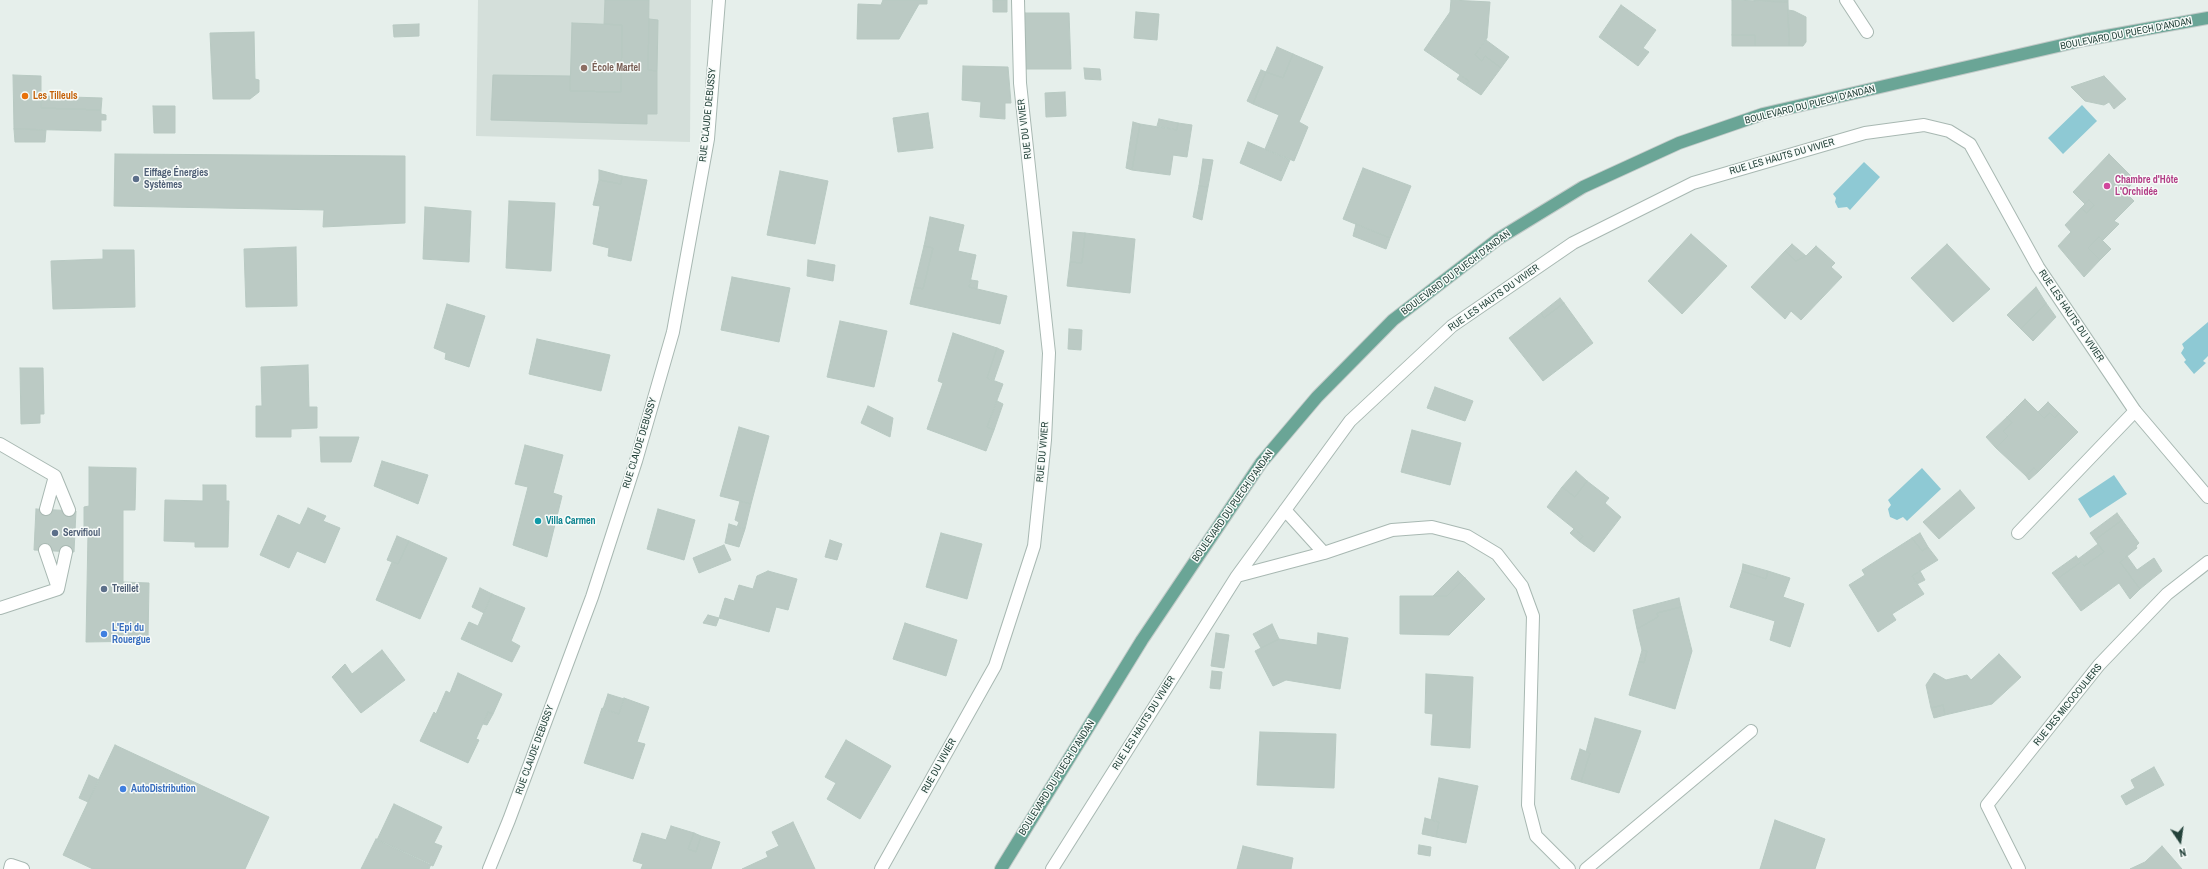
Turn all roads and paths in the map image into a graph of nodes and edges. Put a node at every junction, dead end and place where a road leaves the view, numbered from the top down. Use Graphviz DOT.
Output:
graph roads {
  1 [pos="719,0"];
  2 [pos="1018,0"];
  3 [pos="1846,0"];
  4 [pos="2208,18"];
  5 [pos="1867,32"];
  6 [pos="2136,411"];
  7 [pos="0,444"];
  8 [pos="55,476"];
  9 [pos="2208,497"];
  10 [pos="46,509"];
  11 [pos="69,510"];
  12 [pos="1285,510"];
  13 [pos="2018,533"];
  14 [pos="45,550"];
  15 [pos="66,552"];
  16 [pos="1324,553"];
  17 [pos="2208,562"];
  18 [pos="1237,576"];
  19 [pos="58,589"];
  20 [pos="0,608"];
  21 [pos="1751,731"];
  22 [pos="10,869"];
  23 [pos="23,869"];
  24 [pos="489,869"];
  25 [pos="881,869"];
  26 [pos="1001,869"];
  27 [pos="1052,869"];
  28 [pos="1569,869"];
  29 [pos="1586,869"];
  30 [pos="2019,869"];
  1 -- 24 [label="street, RUE CLAUDE DEBUSSY"];
  2 -- 25 [label="street, RUE DU VIVIER"];
  3 -- 5 [label="street"];
  4 -- 26 [label="main road, BOULEVARD DU PUECH D'ANDAN"];
  6 -- 9 [label="street, RUE LES HAUTS DU VIVIER"];
  6 -- 12 [label="street, RUE LES HAUTS DU VIVIER"];
  6 -- 13 [label="street"];
  7 -- 8 [label="street"];
  8 -- 10 [label="street"];
  8 -- 11 [label="street"];
  12 -- 16 [label="street"];
  12 -- 18 [label="street, RUE LES HAUTS DU VIVIER"];
  14 -- 19 [label="street"];
  15 -- 19 [label="street"];
  16 -- 18 [label="street"];
  16 -- 28 [label="street"];
  17 -- 30 [label="street, RUE DES MICOCOULIERS"];
  18 -- 27 [label="street, RUE LES HAUTS DU VIVIER"];
  19 -- 20 [label="street"];
  21 -- 29 [label="street"];
  22 -- 23 [label="street"];
}
